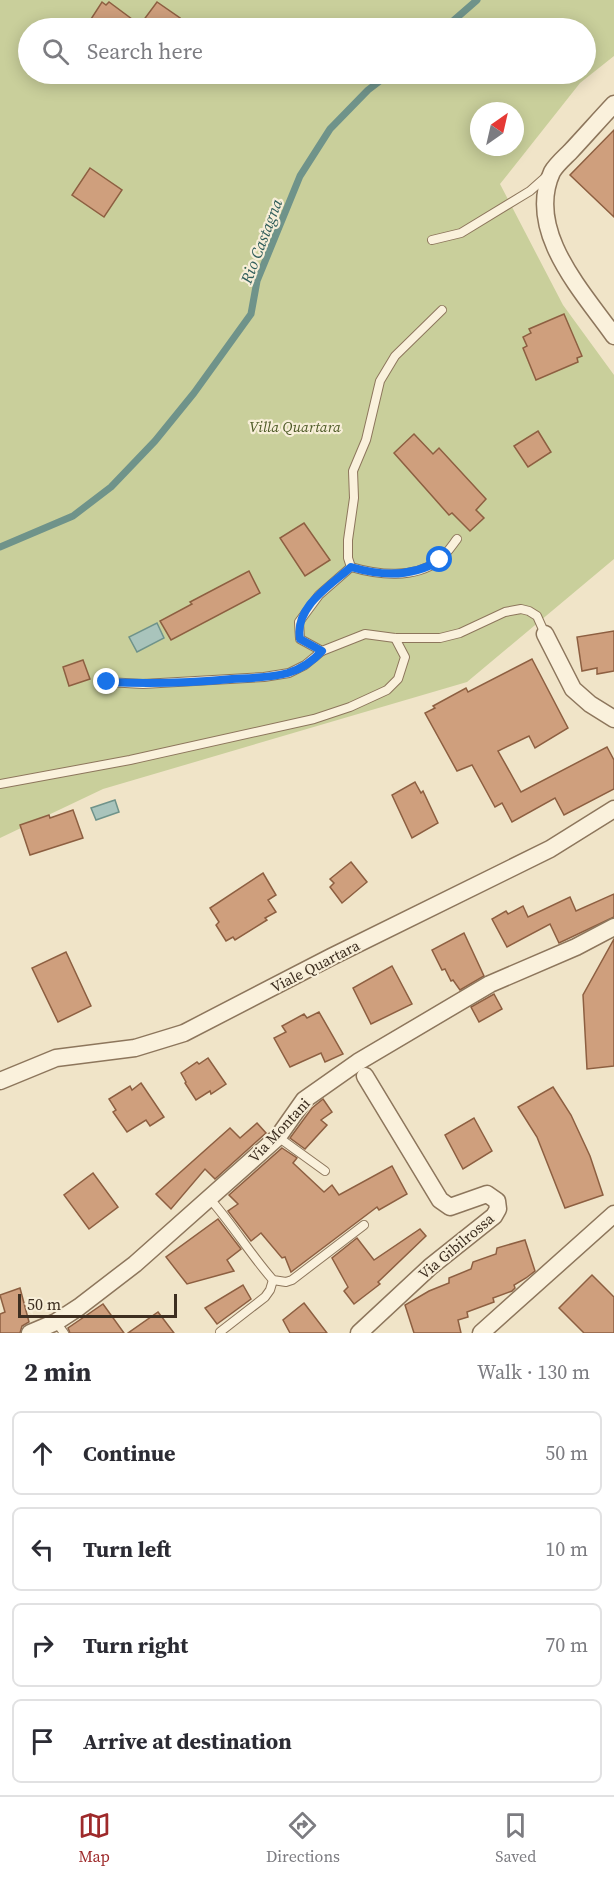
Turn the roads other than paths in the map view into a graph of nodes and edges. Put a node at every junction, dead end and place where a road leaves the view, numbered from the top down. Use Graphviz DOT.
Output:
graph roads {
  1 [pos="614,105"];
  2 [pos="553,171"];
  3 [pos="432,240"];
  4 [pos="442,310"];
  5 [pos="614,336"];
  6 [pos="457,539"];
  7 [pos="351,567"];
  8 [pos="545,634"];
  9 [pos="396,638"];
  10 [pos="322,651"];
  11 [pos="107,682"];
  12 [pos="614,718"];
  13 [pos="0,784"];
  14 [pos="614,809"];
  15 [pos="614,927"];
  16 [pos="365,1076"];
  17 [pos="0,1080"];
  18 [pos="278,1137"];
  19 [pos="325,1171"];
  20 [pos="210,1199"];
  21 [pos="614,1214"];
  22 [pos="364,1225"];
  23 [pos="273,1280"];
  24 [pos="49,1330"];
  25 [pos="220,1332"];
  26 [pos="359,1333"];
  27 [pos="481,1333"];
  1 -- 2 [label="street"];
  2 -- 3 [label="lane"];
  2 -- 5 [label="street"];
  4 -- 7 [label="lane"];
  6 -- 7 [label="lane"];
  7 -- 10 [label="lane"];
  8 -- 9 [label="lane"];
  8 -- 12 [label="street"];
  9 -- 10 [label="lane"];
  9 -- 13 [label="lane"];
  10 -- 11 [label="lane"];
  14 -- 17 [label="street, Viale Quartara"];
  15 -- 18 [label="street, Via Montani"];
  16 -- 26 [label="street, Via Gibilrossa"];
  18 -- 19 [label="lane"];
  18 -- 20 [label="street, Via Montani"];
  20 -- 23 [label="lane"];
  20 -- 24 [label="street, Via Montani"];
  21 -- 27 [label="street"];
  22 -- 23 [label="lane"];
  23 -- 25 [label="lane"];
}
